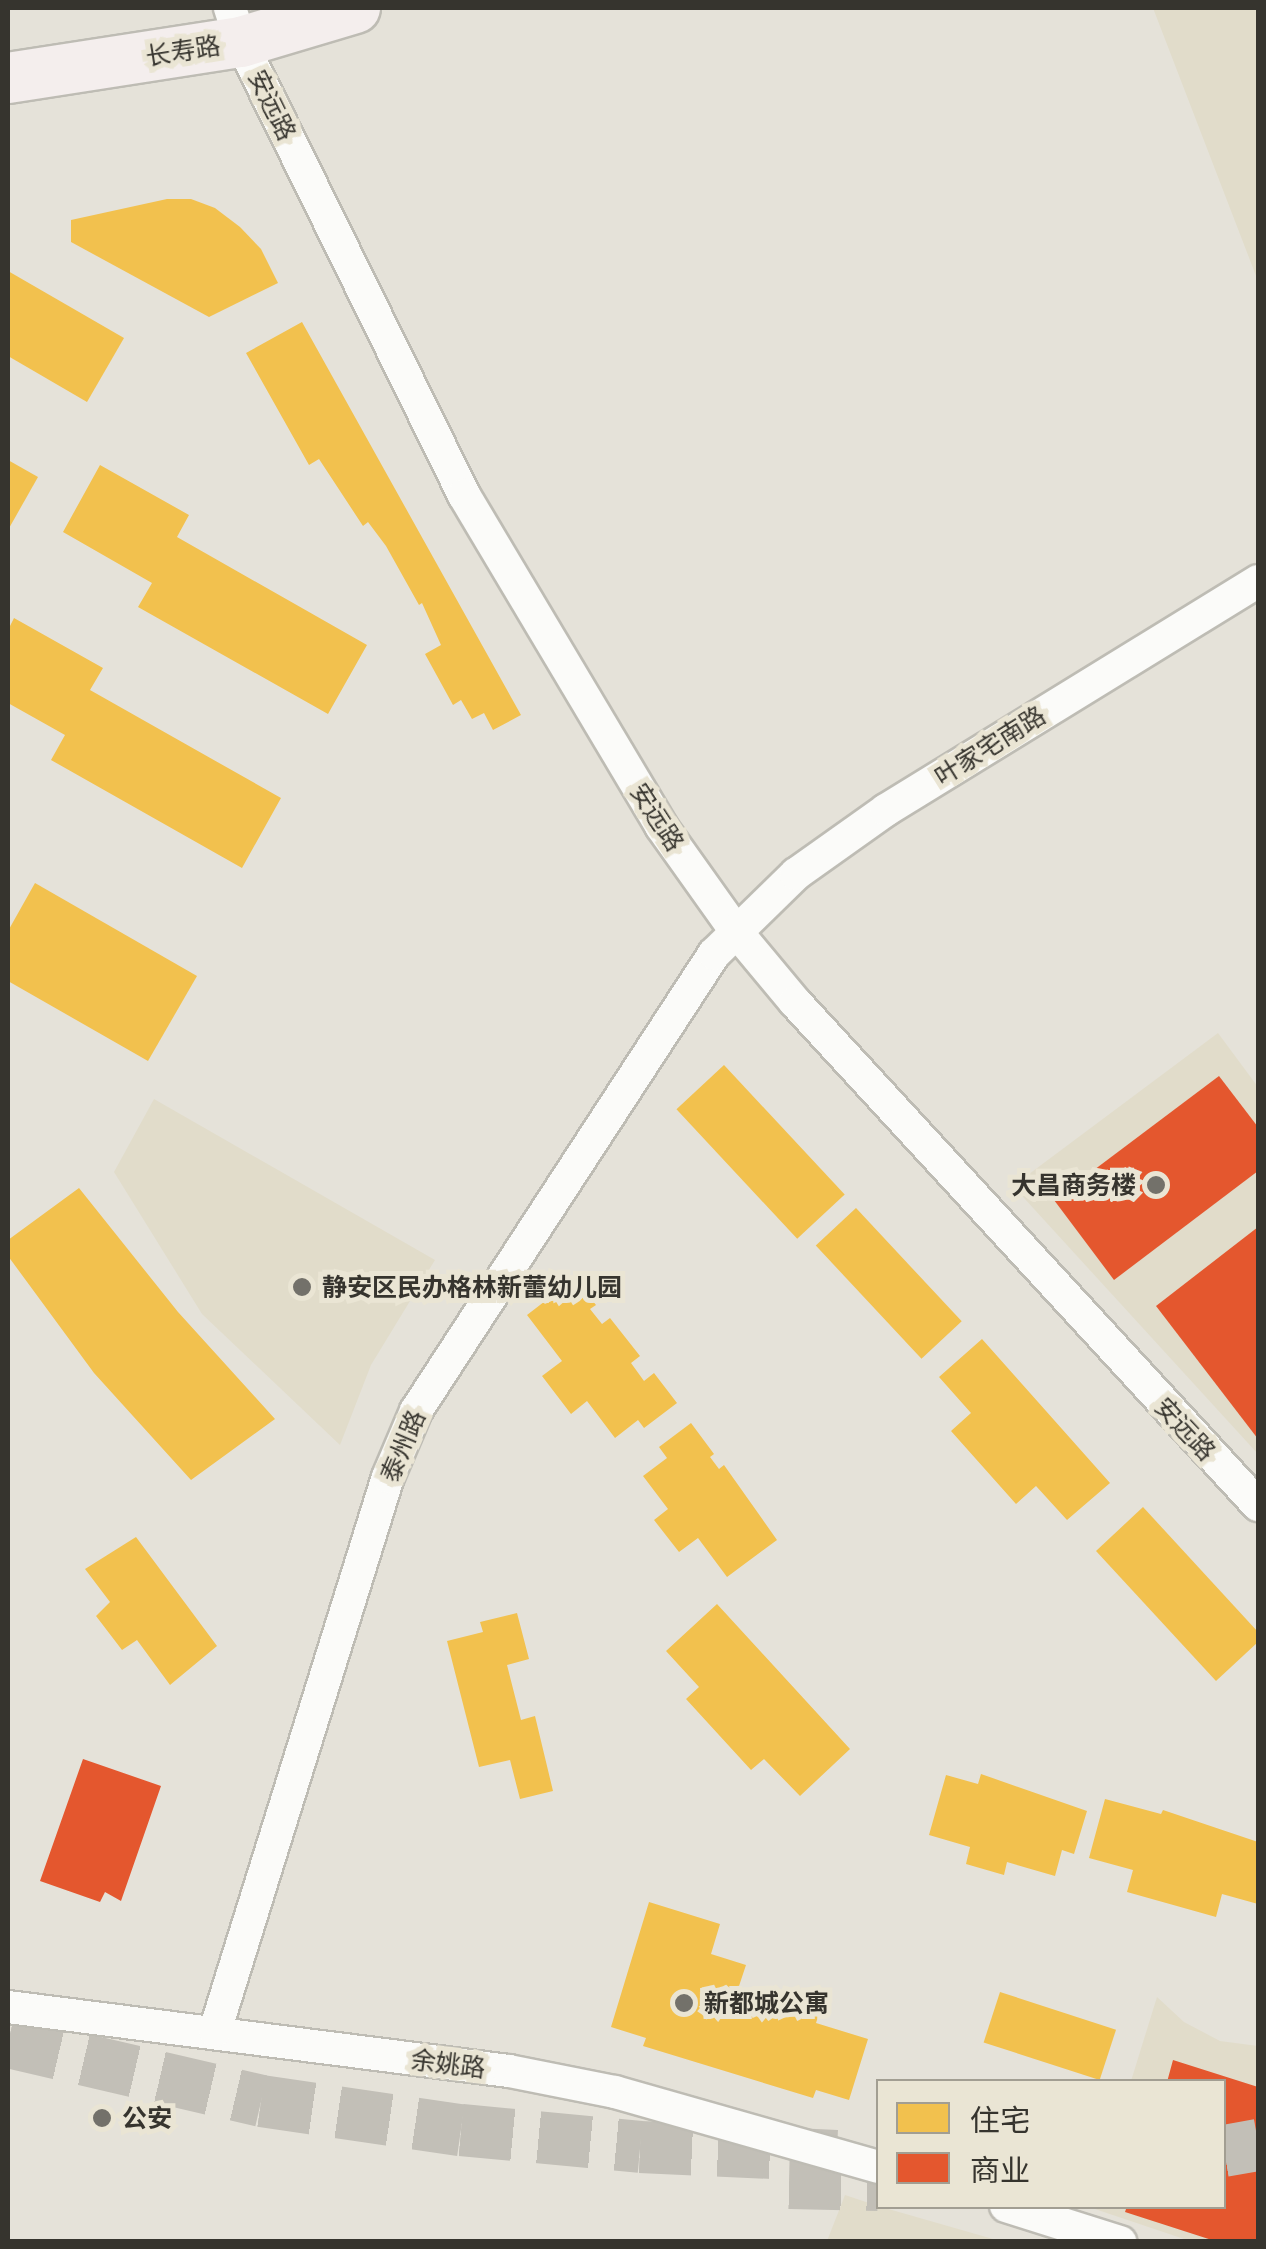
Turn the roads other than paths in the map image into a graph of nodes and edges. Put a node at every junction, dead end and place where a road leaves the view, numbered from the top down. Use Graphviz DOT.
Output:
graph roads {
  1 [pos="356,8"];
  2 [pos="236,25"];
  3 [pos="8,78"];
  4 [pos="1258,581"];
  5 [pos="735,930"];
  6 [pos="1258,1506"];
  7 [pos="8,2007"];
  8 [pos="215,2030"];
  9 [pos="876,2166"];
  10 [pos="1016,2209"];
  11 [pos="1120,2242"];
  1 -- 2 [label="main road, 长寿路"];
  2 -- 3 [label="main road, 长寿路"];
  2 -- 5 [label="street, 安远路"];
  4 -- 5 [label="street, 叶家宅南路"];
  5 -- 6 [label="street, 安远路"];
  5 -- 8 [label="street, 泰州路"];
  7 -- 8 [label="street, 余姚路"];
  8 -- 9 [label="street, 余姚路"];
  10 -- 11 [label="street"];
}
